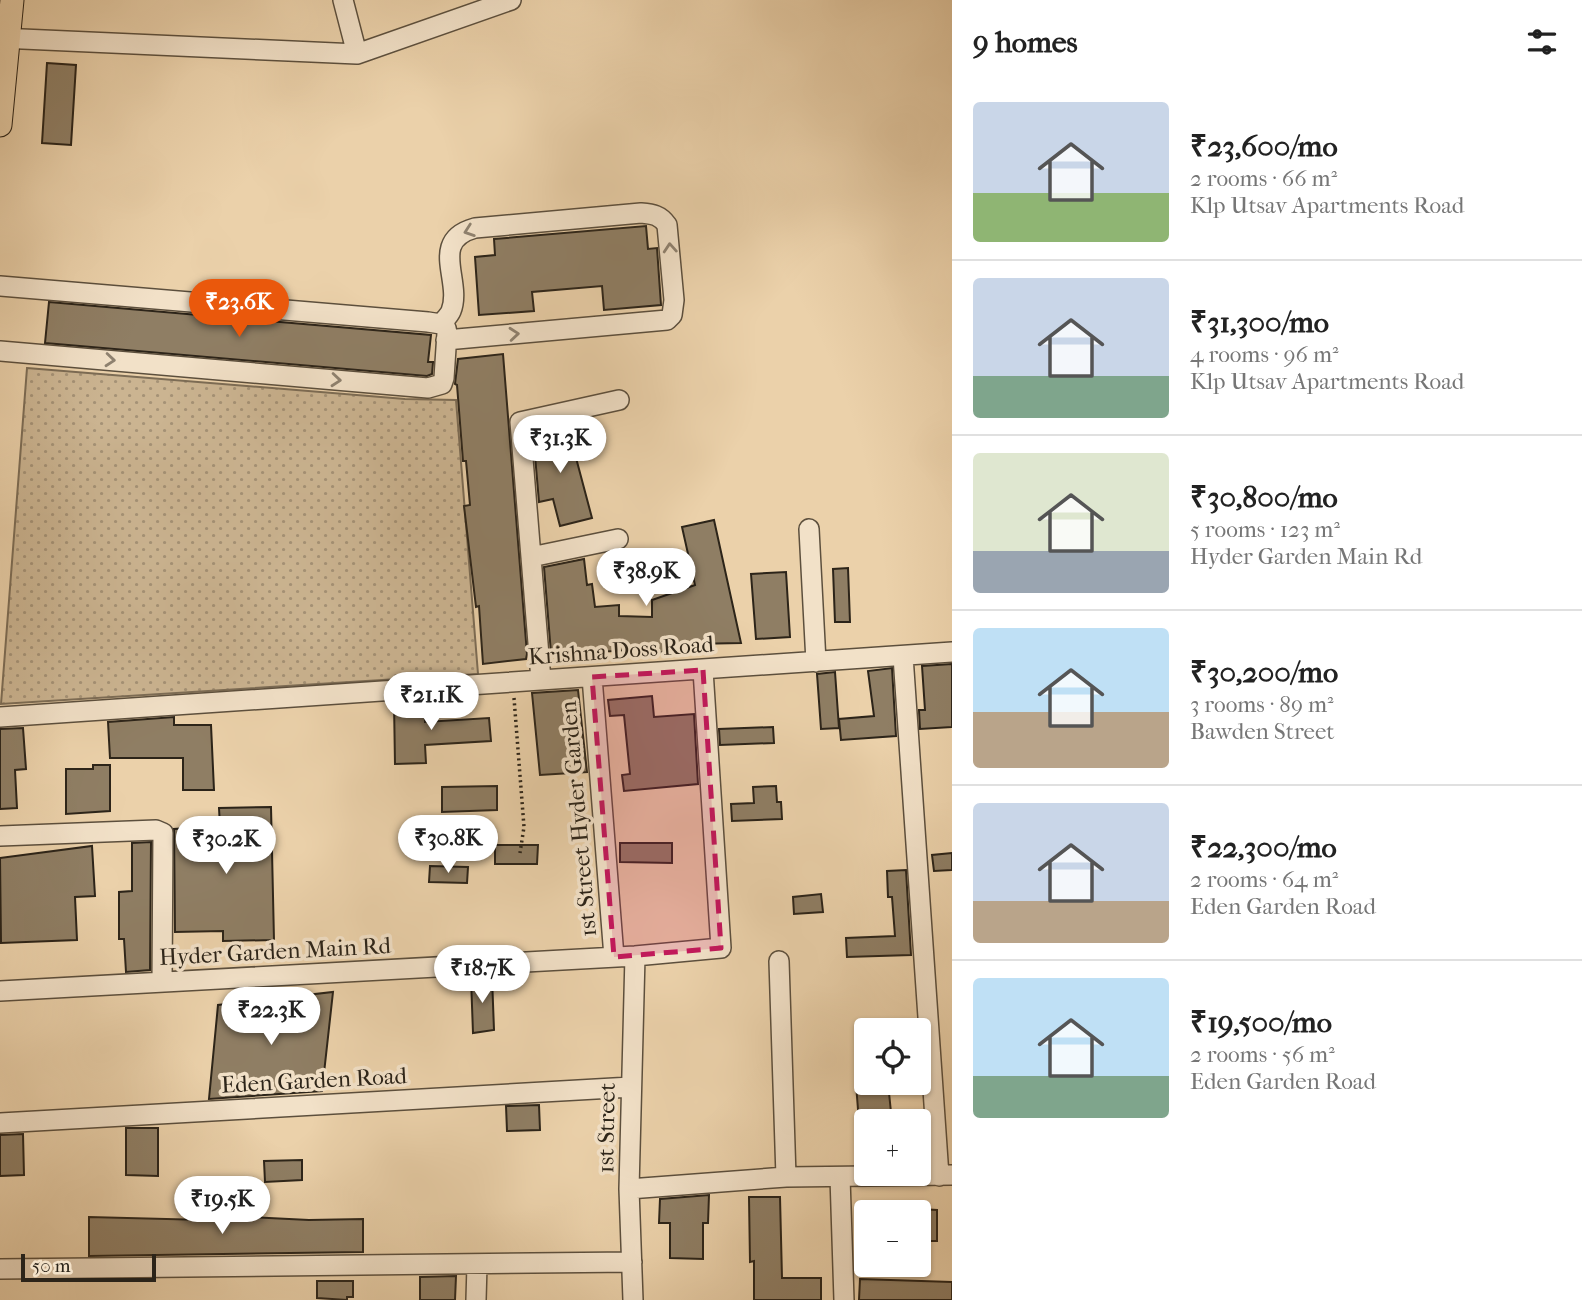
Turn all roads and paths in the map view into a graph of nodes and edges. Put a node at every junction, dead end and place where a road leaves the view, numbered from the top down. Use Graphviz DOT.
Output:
graph roads {
  1 [pos="12,0"];
  2 [pos="343,0"];
  3 [pos="511,0"];
  4 [pos="466,8"];
  5 [pos="4,38"];
  6 [pos="357,54"];
  7 [pos="0,125"];
  8 [pos="0,286"];
  9 [pos="443,332"];
  10 [pos="0,351"];
  11 [pos="619,400"];
  12 [pos="809,529"];
  13 [pos="618,539"];
  14 [pos="531,557"];
  15 [pos="952,652"];
  16 [pos="903,656"];
  17 [pos="816,662"];
  18 [pos="703,670"];
  19 [pos="592,677"];
  20 [pos="541,680"];
  21 [pos="513,682"];
  22 [pos="0,717"];
  23 [pos="0,836"];
  24 [pos="520,853"];
  25 [pos="635,956"];
  26 [pos="614,957"];
  27 [pos="779,961"];
  28 [pos="162,982"];
  29 [pos="0,991"];
  30 [pos="631,1087"];
  31 [pos="0,1123"];
  32 [pos="945,1176"];
  33 [pos="786,1177"];
  34 [pos="840,1177"];
  35 [pos="629,1189"];
  36 [pos="632,1262"];
  37 [pos="477,1265"];
  38 [pos="0,1269"];
  39 [pos="475,1300"];
  40 [pos="633,1300"];
  41 [pos="844,1300"];
  1 -- 5 [label="main road"];
  2 -- 6 [label="street"];
  3 -- 4 [label="street"];
  4 -- 6 [label="street"];
  5 -- 6 [label="street"];
  5 -- 7 [label="main road"];
  8 -- 9 [label="street"];
  9 -- 9 [label="street, one-way"];
  10 -- 9 [label="street, one-way"];
  11 -- 14 [label="street"];
  12 -- 17 [label="street"];
  13 -- 14 [label="street"];
  14 -- 20 [label="street"];
  15 -- 16 [label="street, Krishna Doss Road"];
  16 -- 17 [label="street, Krishna Doss Road"];
  16 -- 32 [label="street"];
  17 -- 18 [label="street, Krishna Doss Road"];
  18 -- 19 [label="street, Krishna Doss Road"];
  18 -- 25 [label="street, Hyder Garden Main Rd"];
  19 -- 20 [label="street, Krishna Doss Road"];
  19 -- 26 [label="street, 1st Street Hyder Garden"];
  20 -- 21 [label="street, Krishna Doss Road"];
  21 -- 22 [label="street, Krishna Doss Road"];
  21 -- 24 [label="path"];
  23 -- 28 [label="street"];
  25 -- 26 [label="street, Hyder Garden Main Rd"];
  25 -- 30 [label="street, 1st Street"];
  26 -- 28 [label="street, Hyder Garden Main Rd"];
  27 -- 33 [label="street"];
  28 -- 29 [label="street, Hyder Garden Main Rd"];
  30 -- 31 [label="street, Eden Garden Road"];
  30 -- 35 [label="street, 1st Street"];
  32 -- 34 [label="street"];
  33 -- 34 [label="street"];
  33 -- 35 [label="street"];
  34 -- 41 [label="street"];
  35 -- 36 [label="street, 1st Street"];
  36 -- 37 [label="street"];
  36 -- 40 [label="street, 1st Street"];
  37 -- 38 [label="street"];
  37 -- 39 [label="street"];
}
